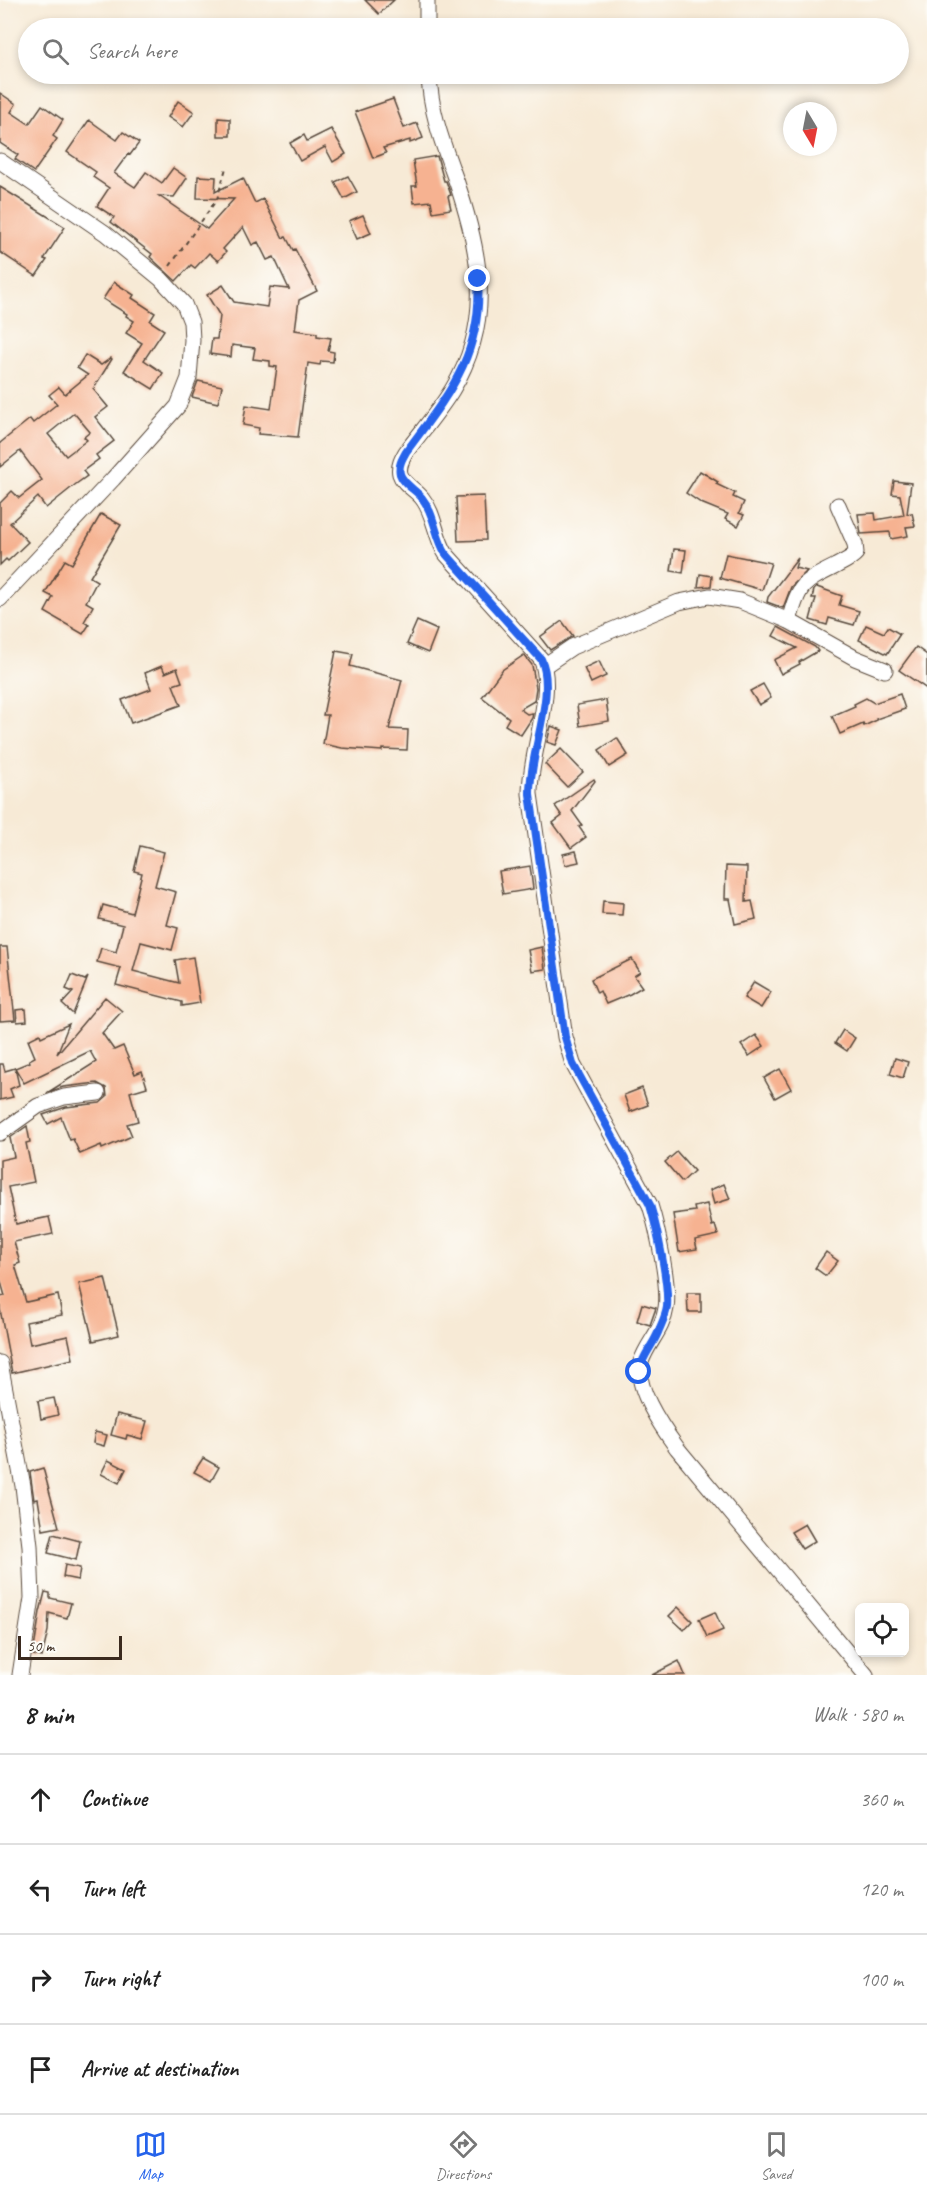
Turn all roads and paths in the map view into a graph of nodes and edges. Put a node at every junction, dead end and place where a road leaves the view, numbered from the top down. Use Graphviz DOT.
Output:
graph roads {
  1 [pos="427,0"];
  2 [pos="427,18"];
  3 [pos="430,84"];
  4 [pos="0,161"];
  5 [pos="226,168"];
  6 [pos="162,279"];
  7 [pos="838,505"];
  8 [pos="0,599"];
  9 [pos="789,621"];
  10 [pos="544,666"];
  11 [pos="885,670"];
  12 [pos="98,1093"];
  13 [pos="0,1133"];
  14 [pos="0,1363"];
  15 [pos="20,1675"];
  16 [pos="866,1675"];
  1 -- 2 [label="street"];
  3 -- 10 [label="street"];
  4 -- 6 [label="street"];
  5 -- 6 [label="path"];
  6 -- 8 [label="street"];
  7 -- 9 [label="street"];
  9 -- 10 [label="street"];
  9 -- 11 [label="street"];
  10 -- 16 [label="street"];
  12 -- 13 [label="street"];
  14 -- 15 [label="street"];
}
